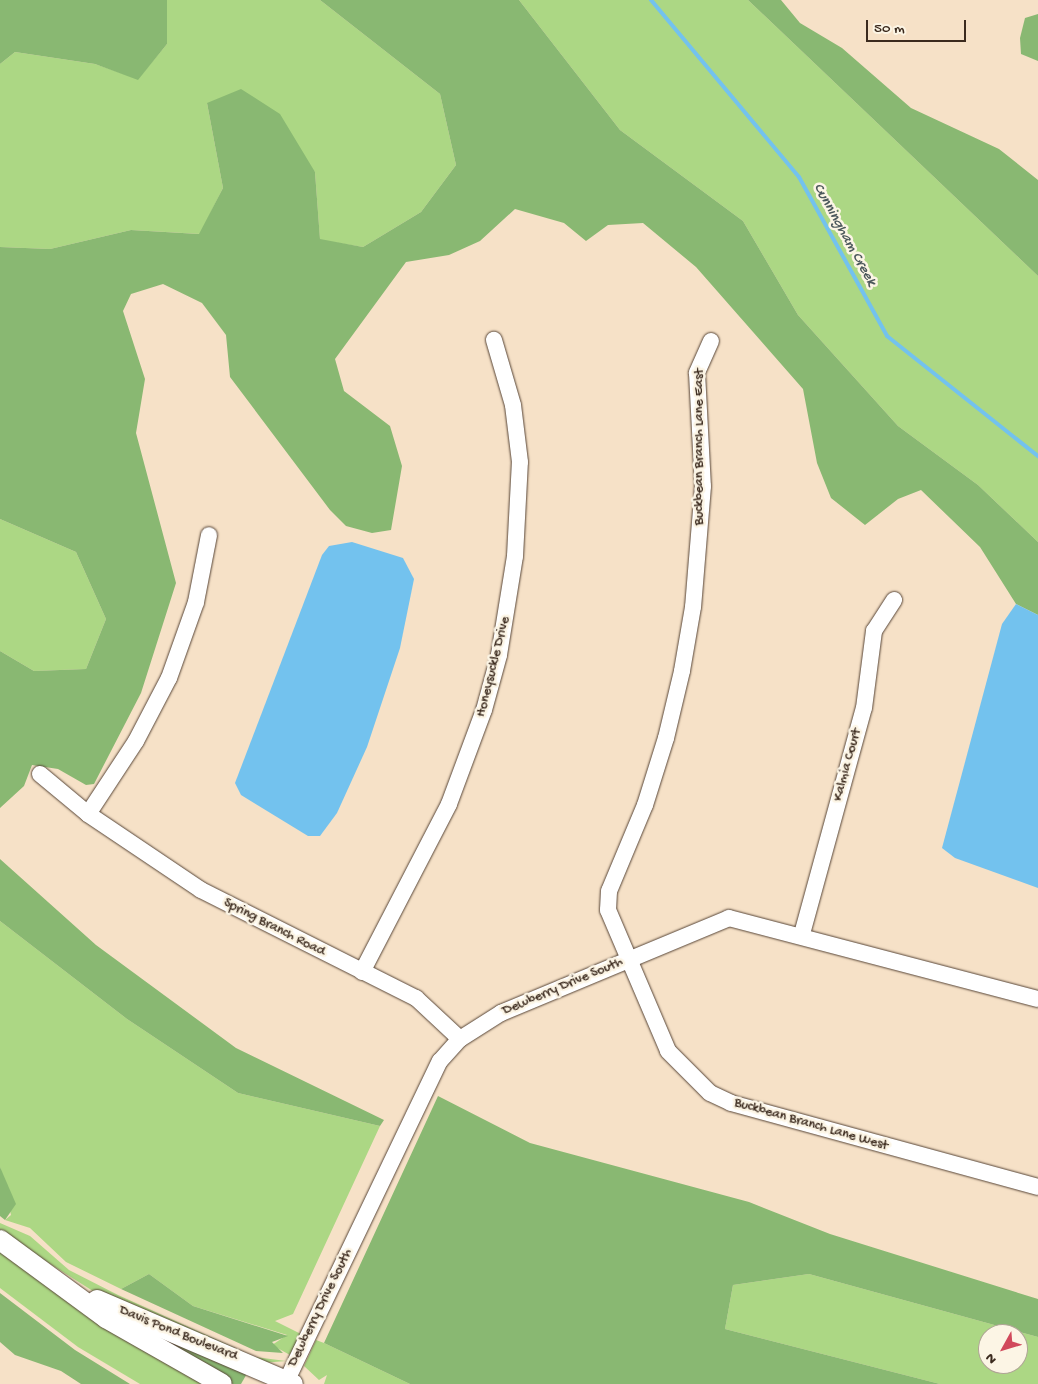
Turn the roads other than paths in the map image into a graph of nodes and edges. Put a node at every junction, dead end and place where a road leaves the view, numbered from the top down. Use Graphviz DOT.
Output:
graph roads {
  1 [pos="494,340"];
  2 [pos="711,341"];
  3 [pos="209,535"];
  4 [pos="894,600"];
  5 [pos="40,774"];
  6 [pos="88,814"];
  7 [pos="802,934"];
  8 [pos="627,959"];
  9 [pos="362,972"];
  10 [pos="1038,999"];
  11 [pos="460,1039"];
  12 [pos="1038,1188"];
  13 [pos="0,1240"];
  14 [pos="63,1286"];
  15 [pos="288,1383"];
  16 [pos="222,1384"];
  1 -- 9 [label="street, Honeysuckle Drive"];
  2 -- 8 [label="street, Buckbean Branch Lane East"];
  3 -- 6 [label="street"];
  4 -- 7 [label="street, Kalmia Court"];
  5 -- 6 [label="street, Spring Branch Road"];
  6 -- 9 [label="street, Spring Branch Road"];
  7 -- 8 [label="street, Dewberry Drive South"];
  7 -- 10 [label="street, Dewberry Drive South"];
  8 -- 11 [label="street, Dewberry Drive South"];
  8 -- 12 [label="street, Buckbean Branch Lane West"];
  9 -- 11 [label="street, Spring Branch Road"];
  11 -- 15 [label="street, Dewberry Drive South"];
  13 -- 14 [label="street, Davis Pond Boulevard"];
  14 -- 15 [label="street, Davis Pond Boulevard"];
  14 -- 16 [label="street, Davis Pond Boulevard"];
}
